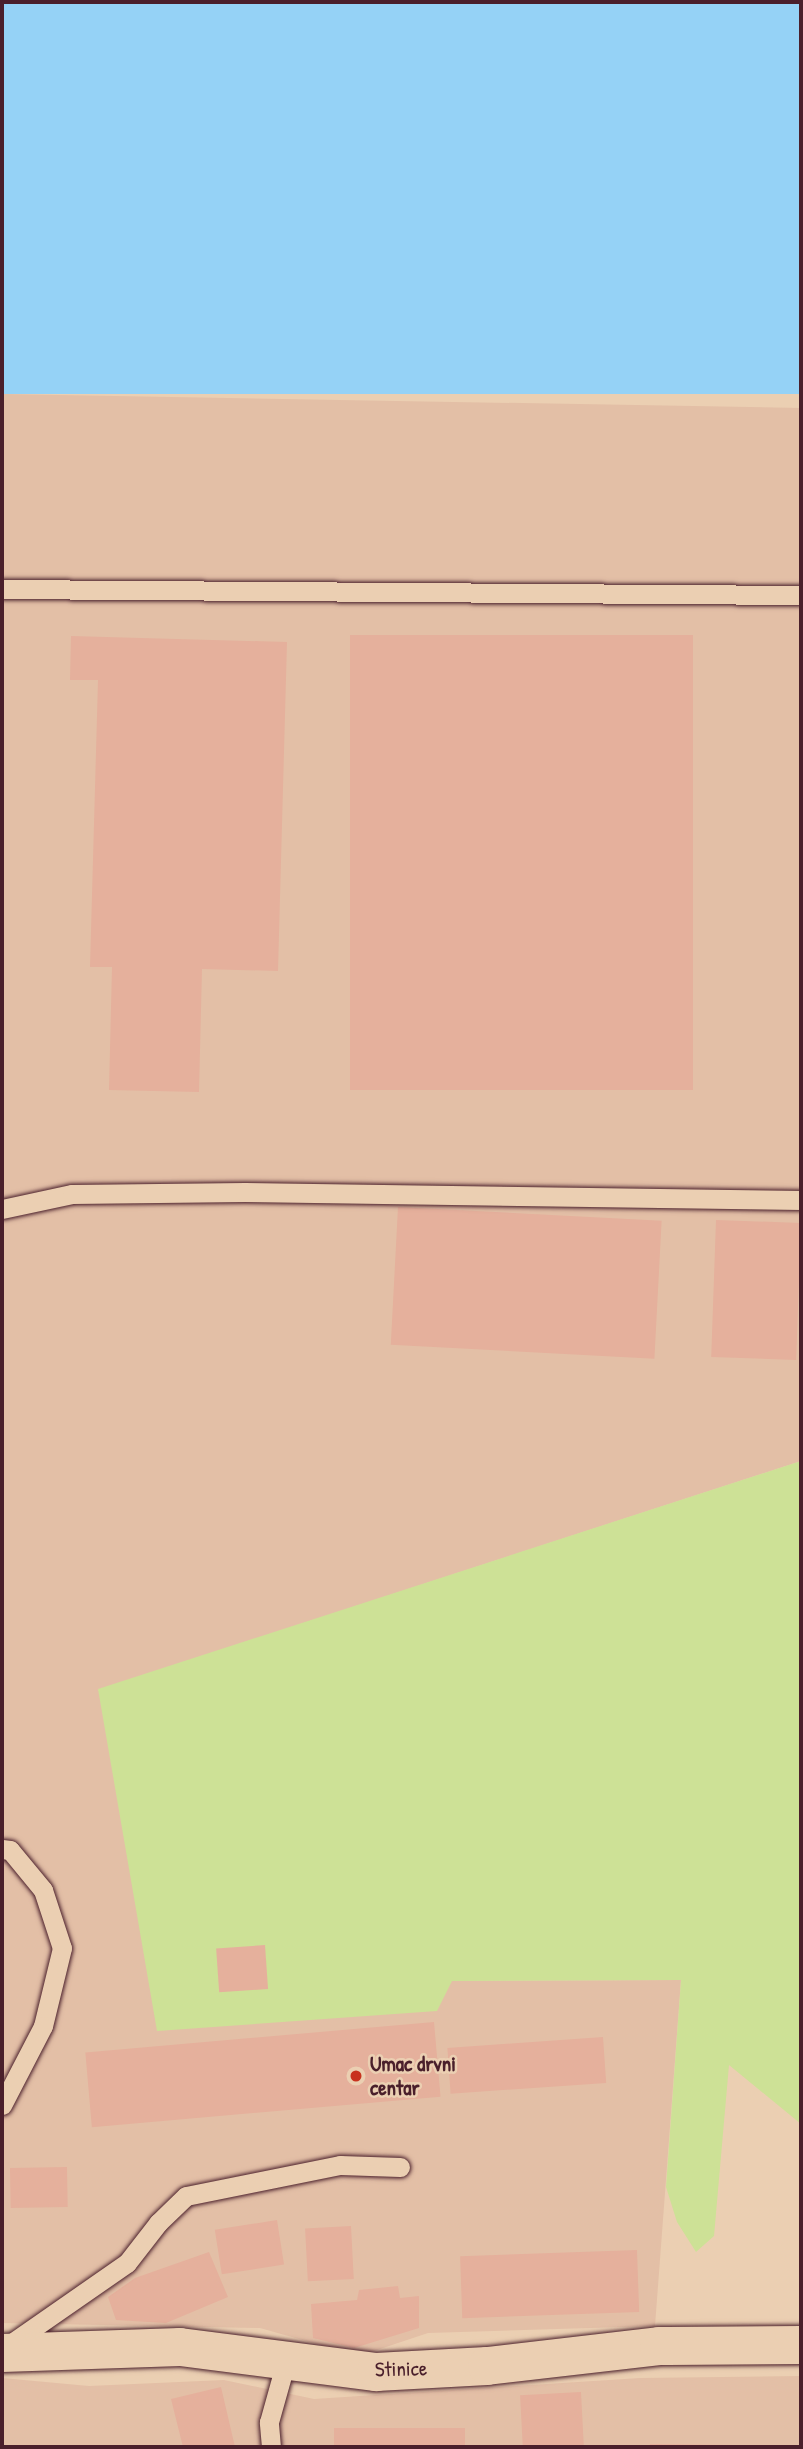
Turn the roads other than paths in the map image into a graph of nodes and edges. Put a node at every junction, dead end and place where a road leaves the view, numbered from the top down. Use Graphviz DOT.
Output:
graph roads {
  1 [pos="2,589"];
  2 [pos="801,595"];
  3 [pos="801,1200"];
  4 [pos="2,1209"];
  5 [pos="2,1849"];
  6 [pos="2,2105"];
  7 [pos="400,2167"];
  8 [pos="801,2345"];
  9 [pos="2,2351"];
  10 [pos="286,2361"];
  11 [pos="271,2447"];
  1 -- 2 [label="lane"];
  3 -- 4 [label="lane"];
  5 -- 6 [label="lane"];
  7 -- 9 [label="lane"];
  8 -- 10 [label="street, Stinice"];
  9 -- 10 [label="street, Stinice"];
  10 -- 11 [label="lane"];
}
